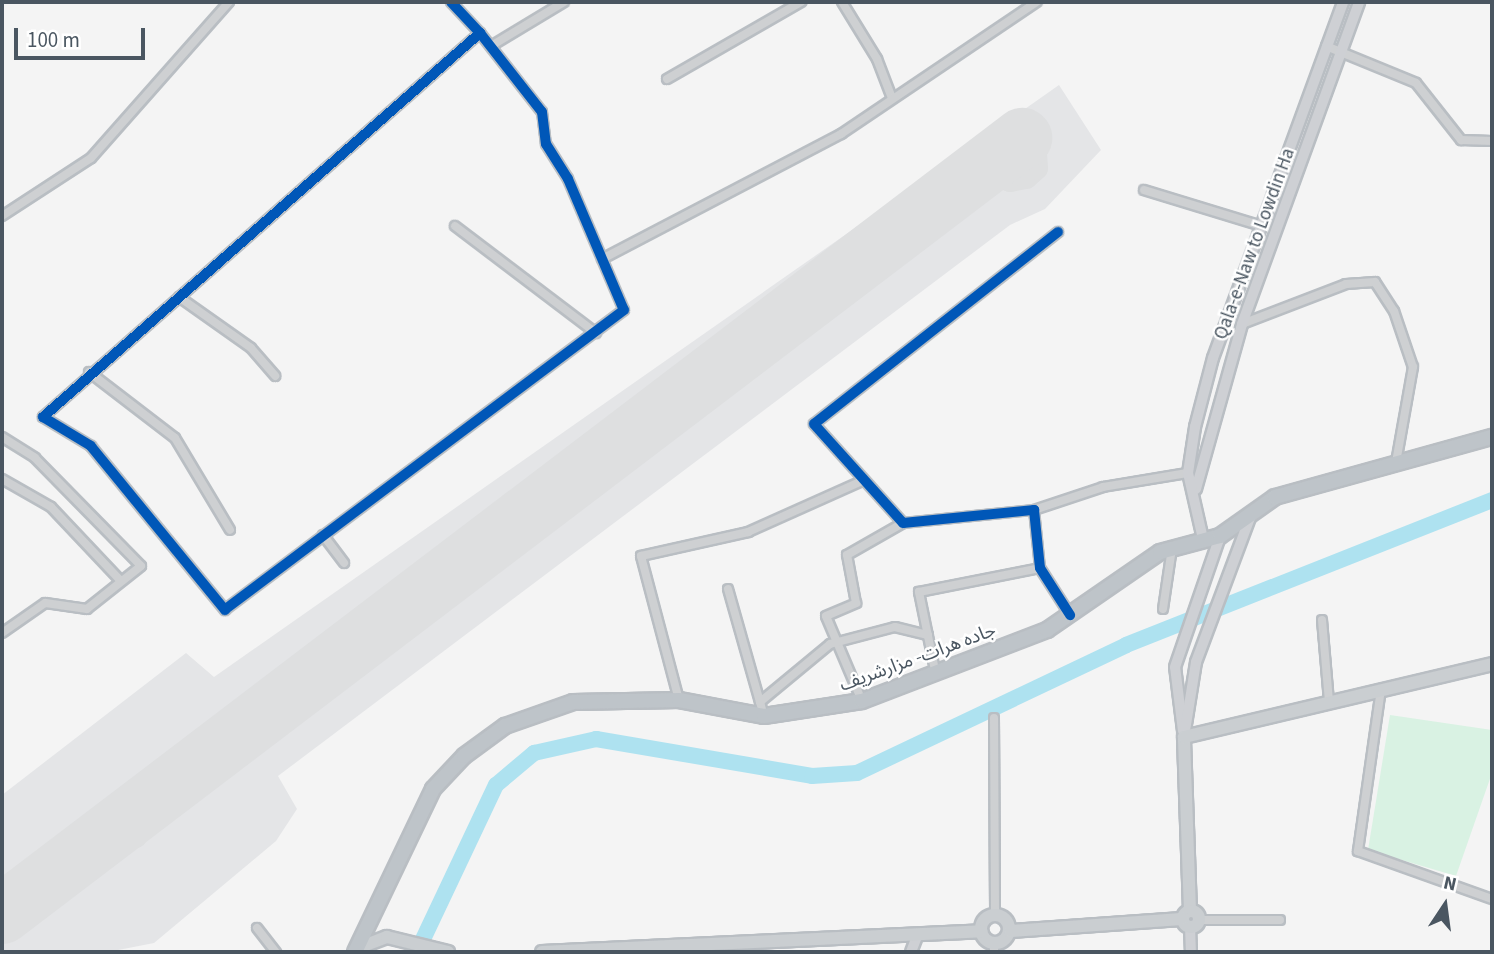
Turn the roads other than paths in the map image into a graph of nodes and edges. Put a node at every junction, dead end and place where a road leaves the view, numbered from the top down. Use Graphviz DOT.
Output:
graph roads {
  1 [pos="229,2"];
  2 [pos="451,2"];
  3 [pos="564,2"];
  4 [pos="801,2"];
  5 [pos="842,2"];
  6 [pos="1037,2"];
  7 [pos="1343,2"];
  8 [pos="1359,2"];
  9 [pos="480,33"];
  10 [pos="491,46"];
  11 [pos="1326,46"];
  12 [pos="1340,53"];
  13 [pos="667,79"];
  14 [pos="892,98"];
  15 [pos="1492,141"];
  16 [pos="1144,190"];
  17 [pos="2,216"];
  18 [pos="456,226"];
  19 [pos="1262,226"];
  20 [pos="1058,232"];
  21 [pos="602,259"];
  22 [pos="1247,265"];
  23 [pos="1261,271"];
  24 [pos="179,297"];
  25 [pos="1242,324"];
  26 [pos="596,333"];
  27 [pos="89,372"];
  28 [pos="275,376"];
  29 [pos="2,437"];
  30 [pos="1492,437"];
  31 [pos="1396,462"];
  32 [pos="1188,473"];
  33 [pos="2,479"];
  34 [pos="860,482"];
  35 [pos="1196,489"];
  36 [pos="1034,510"];
  37 [pos="1251,515"];
  38 [pos="903,523"];
  39 [pos="230,530"];
  40 [pos="323,535"];
  41 [pos="1220,536"];
  42 [pos="1203,538"];
  43 [pos="1172,548"];
  44 [pos="344,563"];
  45 [pos="1040,568"];
  46 [pos="120,580"];
  47 [pos="728,589"];
  48 [pos="1163,609"];
  49 [pos="1070,615"];
  50 [pos="1322,620"];
  51 [pos="2,634"];
  52 [pos="928,635"];
  53 [pos="841,643"];
  54 [pos="1492,664"];
  55 [pos="936,676"];
  56 [pos="1381,689"];
  57 [pos="679,700"];
  58 [pos="862,702"];
  59 [pos="1329,702"];
  60 [pos="762,709"];
  61 [pos="994,718"];
  62 [pos="1184,737"];
  63 [pos="1492,899"];
  64 [pos="995,915"];
  65 [pos="1190,919"];
  66 [pos="1280,920"];
  67 [pos="257,929"];
  68 [pos="981,931"];
  69 [pos="1010,931"];
  70 [pos="917,936"];
  71 [pos="994,948"];
  72 [pos="356,950"];
  73 [pos="276,952"];
  74 [pos="448,952"];
  75 [pos="541,952"];
  76 [pos="912,952"];
  77 [pos="1191,952"];
  1 -- 17 [label="street"];
  2 -- 9 [label="street"];
  3 -- 10 [label="street"];
  4 -- 13 [label="street"];
  5 -- 14 [label="street"];
  6 -- 14 [label="street"];
  7 -- 11 [label="main road, Qala-e-Naw to Lowdin Ha"];
  8 -- 12 [label="main road, Qala-e-Naw to Lowdin Ha"];
  9 -- 10 [label="street"];
  9 -- 24 [label="street"];
  10 -- 21 [label="street"];
  11 -- 12 [label="street"];
  11 -- 19 [label="main road, Qala-e-Naw to Lowdin Ha"];
  12 -- 15 [label="street"];
  12 -- 23 [label="main road, Qala-e-Naw to Lowdin Ha"];
  14 -- 21 [label="street"];
  16 -- 19 [label="street"];
  18 -- 26 [label="street"];
  19 -- 22 [label="main road, Qala-e-Naw to Lowdin Ha"];
  20 -- 34 [label="street"];
  21 -- 26 [label="street"];
  22 -- 23 [label="main road"];
  22 -- 32 [label="main road, Qala-e-Naw to Lowdin Ha"];
  23 -- 25 [label="main road, Qala-e-Naw to Lowdin Ha"];
  24 -- 27 [label="street"];
  24 -- 28 [label="street"];
  25 -- 31 [label="street"];
  25 -- 35 [label="main road, Qala-e-Naw to Lowdin Ha"];
  26 -- 40 [label="street"];
  27 -- 39 [label="street"];
  27 -- 40 [label="street"];
  29 -- 46 [label="street"];
  30 -- 31 [label="highway, جاده هرات- مزارشریف"];
  31 -- 37 [label="highway, جاده هرات- مزارشریف"];
  32 -- 35 [label="main road, Qala-e-Naw to Lowdin Ha"];
  32 -- 36 [label="street"];
  33 -- 46 [label="street"];
  34 -- 38 [label="street"];
  34 -- 57 [label="street"];
  35 -- 42 [label="main road, Qala-e-Naw to Lowdin Ha"];
  36 -- 38 [label="street"];
  36 -- 45 [label="street"];
  37 -- 41 [label="highway, جاده هرات- مزارشریف"];
  37 -- 62 [label="main road"];
  38 -- 53 [label="street"];
  40 -- 44 [label="street"];
  41 -- 42 [label="highway, جاده هرات- مزارشریف"];
  41 -- 62 [label="main road"];
  42 -- 43 [label="highway, جاده هرات- مزارشریف"];
  43 -- 48 [label="street"];
  43 -- 49 [label="highway, جاده هرات- مزارشریف"];
  45 -- 49 [label="street"];
  45 -- 52 [label="street"];
  46 -- 51 [label="street"];
  47 -- 60 [label="street"];
  49 -- 55 [label="highway, جاده هرات- مزارشریف"];
  50 -- 59 [label="street"];
  52 -- 53 [label="street"];
  52 -- 55 [label="street"];
  53 -- 58 [label="street"];
  53 -- 60 [label="street"];
  54 -- 56 [label="main road"];
  55 -- 58 [label="highway, جاده هرات- مزارشریف"];
  56 -- 59 [label="main road"];
  56 -- 63 [label="street"];
  57 -- 60 [label="highway, جاده هرات- مزارشریف"];
  57 -- 72 [label="highway, جاده هرات- مزارشریف"];
  58 -- 60 [label="highway, جاده هرات- مزارشریف"];
  59 -- 62 [label="main road"];
  61 -- 64 [label="street"];
  62 -- 65 [label="main road"];
  64 -- 68 [label="main road"];
  64 -- 69 [label="main road"];
  65 -- 66 [label="street"];
  65 -- 69 [label="main road"];
  65 -- 77 [label="main road"];
  67 -- 73 [label="street"];
  68 -- 70 [label="main road"];
  68 -- 71 [label="main road"];
  69 -- 71 [label="main road"];
  70 -- 75 [label="main road"];
  70 -- 76 [label="main road"];
  72 -- 74 [label="main road"];
}
